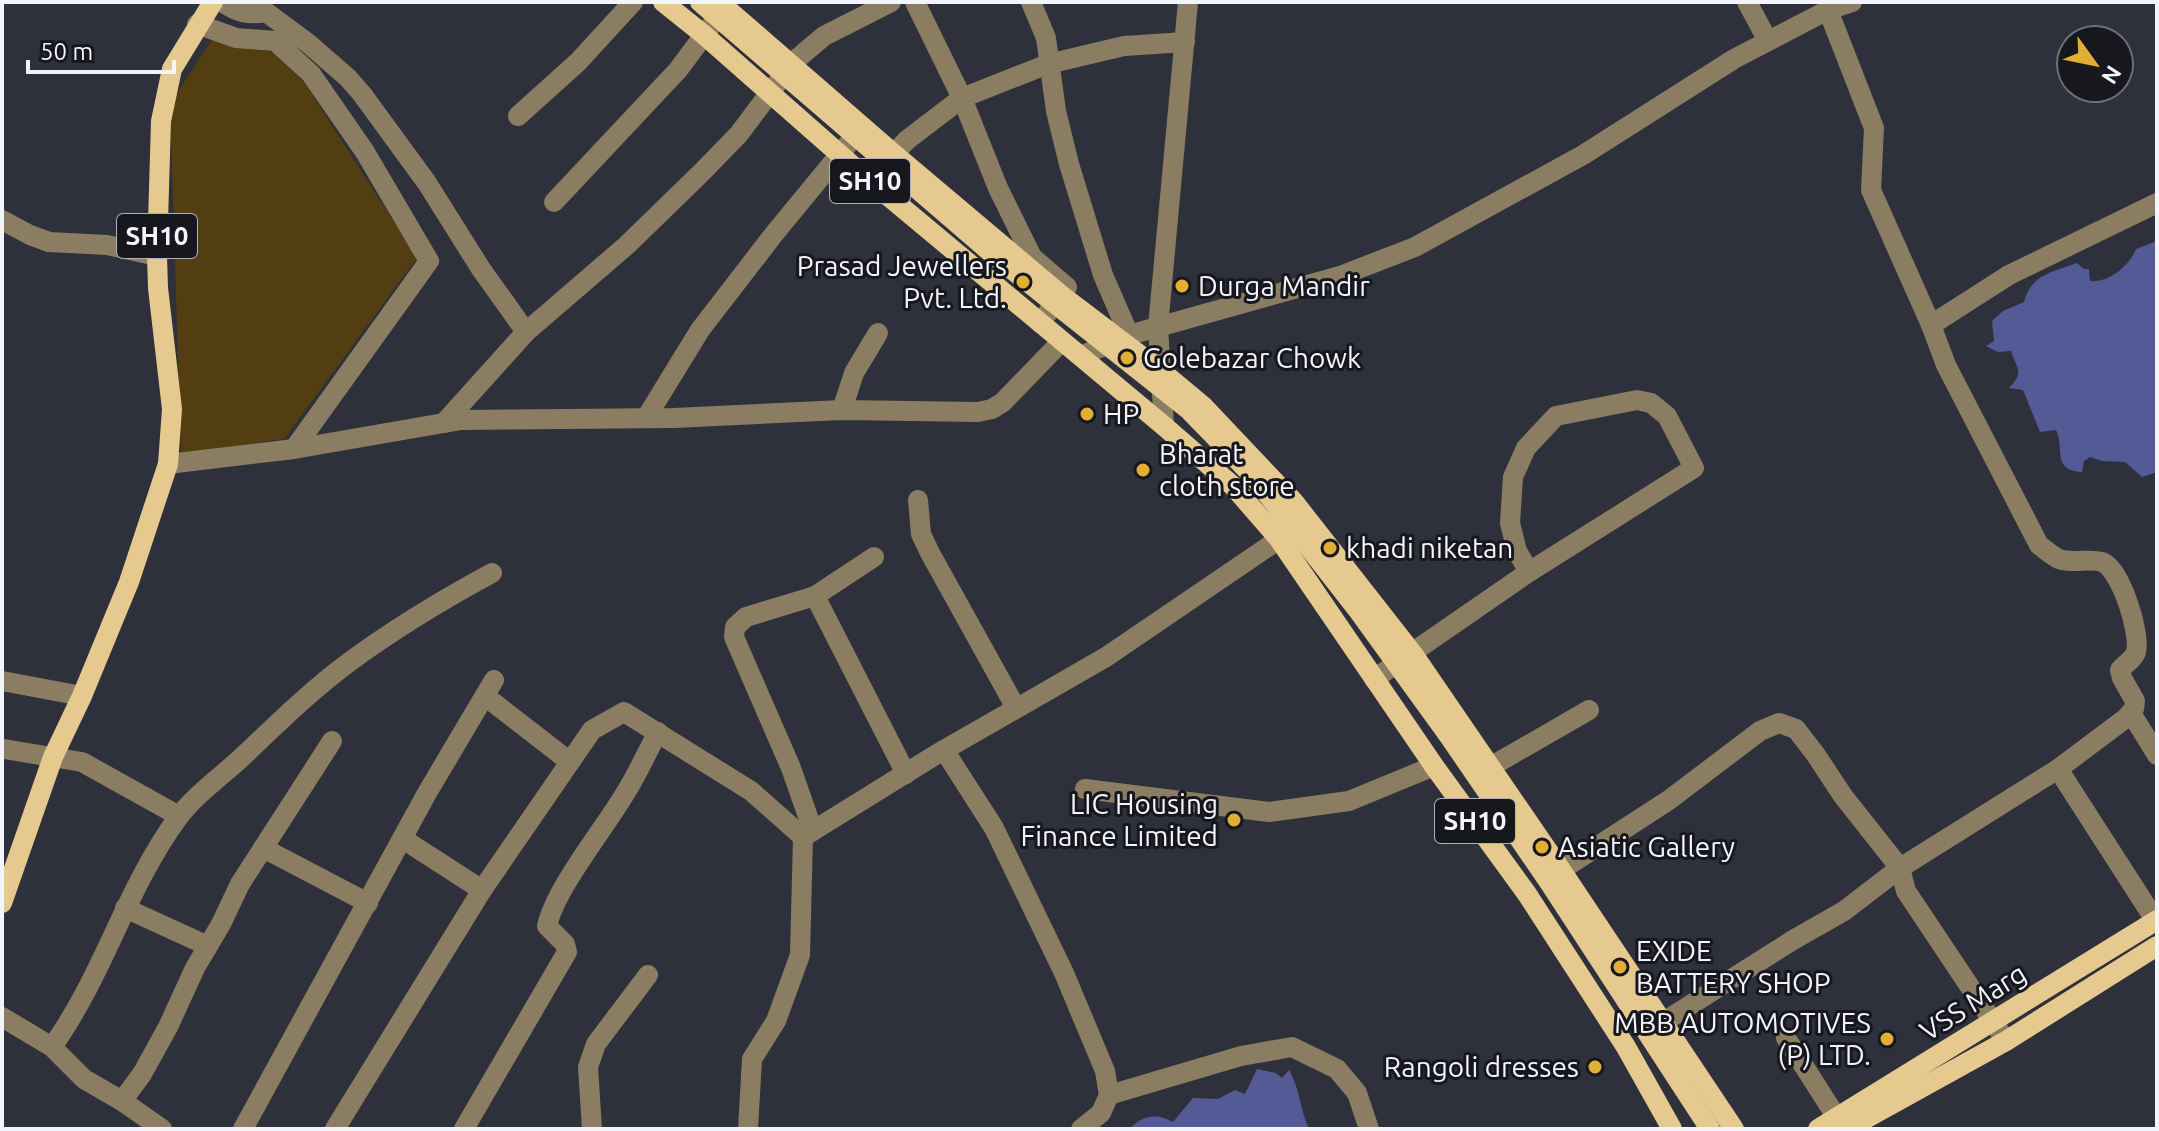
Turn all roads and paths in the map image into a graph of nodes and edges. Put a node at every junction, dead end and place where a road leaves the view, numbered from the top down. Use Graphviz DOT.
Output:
graph roads {
  1 [pos="213,2"];
  2 [pos="222,2"];
  3 [pos="633,2"];
  4 [pos="663,2"];
  5 [pos="700,2"];
  6 [pos="891,2"];
  7 [pos="915,2"];
  8 [pos="1031,2"];
  9 [pos="1188,2"];
  10 [pos="1747,2"];
  11 [pos="1852,2"];
  12 [pos="722,5"];
  13 [pos="1828,10"];
  14 [pos="197,24"];
  15 [pos="703,34"];
  16 [pos="1768,41"];
  17 [pos="1185,42"];
  18 [pos="792,63"];
  19 [pos="1048,64"];
  20 [pos="771,93"];
  21 [pos="962,98"];
  22 [pos="518,116"];
  23 [pos="862,127"];
  24 [pos="839,154"];
  25 [pos="894,154"];
  26 [pos="869,180"];
  27 [pos="554,202"];
  28 [pos="2157,203"];
  29 [pos="2,220"];
  30 [pos="157,256"];
  31 [pos="1061,295"];
  32 [pos="1040,323"];
  33 [pos="1931,325"];
  34 [pos="1158,327"];
  35 [pos="526,332"];
  36 [pos="878,333"];
  37 [pos="1124,337"];
  38 [pos="1061,342"];
  39 [pos="1081,356"];
  40 [pos="1161,371"];
  41 [pos="842,410"];
  42 [pos="646,418"];
  43 [pos="444,423"];
  44 [pos="1164,426"];
  45 [pos="294,449"];
  46 [pos="166,473"];
  47 [pos="918,500"];
  48 [pos="1308,520"];
  49 [pos="1279,539"];
  50 [pos="874,557"];
  51 [pos="1529,572"];
  52 [pos="492,573"];
  53 [pos="815,596"];
  54 [pos="1413,654"];
  55 [pos="1374,679"];
  56 [pos="2,681"];
  57 [pos="82,696"];
  58 [pos="1016,708"];
  59 [pos="1589,710"];
  60 [pos="2136,721"];
  61 [pos="658,732"];
  62 [pos="332,741"];
  63 [pos="4,749"];
  64 [pos="944,750"];
  65 [pos="2157,755"];
  66 [pos="53,757"];
  67 [pos="570,762"];
  68 [pos="1434,766"];
  69 [pos="1490,767"];
  70 [pos="2058,769"];
  71 [pos="906,774"];
  72 [pos="1085,789"];
  73 [pos="179,816"];
  74 [pos="808,834"];
  75 [pos="403,839"];
  76 [pos="263,848"];
  77 [pos="1900,868"];
  78 [pos="1561,870"];
  79 [pos="482,890"];
  80 [pos="2,903"];
  81 [pos="368,903"];
  82 [pos="125,908"];
  83 [pos="2156,921"];
  84 [pos="208,946"];
  85 [pos="2157,946"];
  86 [pos="648,975"];
  87 [pos="2,1017"];
  88 [pos="1662,1023"];
  89 [pos="1994,1023"];
  90 [pos="1786,1038"];
  91 [pos="2006,1041"];
  92 [pos="52,1047"];
  93 [pos="1109,1095"];
  94 [pos="122,1101"];
  95 [pos="1843,1125"];
  96 [pos="162,1129"];
  97 [pos="243,1129"];
  98 [pos="335,1129"];
  99 [pos="464,1129"];
  100 [pos="592,1129"];
  101 [pos="748,1129"];
  102 [pos="1081,1129"];
  103 [pos="1369,1129"];
  104 [pos="1672,1129"];
  105 [pos="1710,1129"];
  106 [pos="1734,1129"];
  107 [pos="1818,1129"];
  1 -- 14 [label="main road, SH10"];
  2 -- 35 [label="street"];
  3 -- 22 [label="street"];
  4 -- 15 [label="main road, SH10"];
  5 -- 105 [label="main road, bridge"];
  6 -- 18 [label="street"];
  7 -- 21 [label="street"];
  8 -- 19 [label="street"];
  9 -- 17 [label="street"];
  10 -- 16 [label="street"];
  11 -- 13 [label="street"];
  12 -- 15 [label="street"];
  12 -- 18 [label="main road"];
  13 -- 16 [label="street"];
  13 -- 33 [label="street"];
  14 -- 30 [label="main road, SH10"];
  14 -- 45 [label="street"];
  15 -- 20 [label="main road, SH10"];
  15 -- 27 [label="street"];
  16 -- 34 [label="street"];
  17 -- 19 [label="street"];
  17 -- 34 [label="street"];
  18 -- 20 [label="street"];
  18 -- 23 [label="main road"];
  19 -- 21 [label="street"];
  19 -- 37 [label="street"];
  20 -- 24 [label="main road, SH10"];
  20 -- 35 [label="street"];
  21 -- 25 [label="street"];
  21 -- 31 [label="street"];
  23 -- 24 [label="street"];
  23 -- 25 [label="main road"];
  24 -- 26 [label="main road, SH10"];
  24 -- 42 [label="street"];
  25 -- 26 [label="street"];
  25 -- 31 [label="main road"];
  26 -- 32 [label="main road, SH10"];
  28 -- 33 [label="street"];
  29 -- 30 [label="street"];
  30 -- 46 [label="main road, SH10"];
  31 -- 32 [label="street"];
  31 -- 37 [label="main road"];
  32 -- 38 [label="main road, SH10"];
  33 -- 70 [label="street"];
  34 -- 37 [label="street"];
  34 -- 40 [label="street"];
  35 -- 43 [label="street"];
  36 -- 41 [label="street"];
  37 -- 39 [label="street"];
  37 -- 40 [label="main road"];
  38 -- 39 [label="main road, SH10"];
  38 -- 41 [label="street"];
  39 -- 44 [label="main road, SH10"];
  40 -- 44 [label="street"];
  40 -- 48 [label="main road"];
  41 -- 42 [label="street"];
  42 -- 43 [label="street"];
  43 -- 45 [label="street"];
  44 -- 49 [label="main road, SH10"];
  45 -- 46 [label="street"];
  46 -- 57 [label="main road, SH10"];
  47 -- 58 [label="street"];
  48 -- 49 [label="street"];
  48 -- 54 [label="main road"];
  49 -- 55 [label="main road, SH10"];
  49 -- 58 [label="street"];
  50 -- 53 [label="street"];
  51 -- 51 [label="street"];
  51 -- 54 [label="street"];
  52 -- 73 [label="street"];
  53 -- 71 [label="street"];
  53 -- 74 [label="street"];
  54 -- 55 [label="street"];
  54 -- 69 [label="main road"];
  55 -- 68 [label="main road, SH10"];
  56 -- 57 [label="street"];
  57 -- 66 [label="main road, SH10"];
  58 -- 64 [label="street"];
  59 -- 69 [label="street"];
  60 -- 65 [label="street"];
  61 -- 67 [label="street"];
  61 -- 74 [label="street"];
  61 -- 99 [label="street"];
  62 -- 76 [label="street"];
  63 -- 66 [label="street"];
  64 -- 71 [label="street"];
  64 -- 93 [label="street"];
  66 -- 73 [label="street"];
  66 -- 80 [label="main road, SH10"];
  67 -- 75 [label="street"];
  67 -- 79 [label="street"];
  68 -- 72 [label="street"];
  68 -- 104 [label="main road, SH10"];
  69 -- 78 [label="main road"];
  70 -- 77 [label="street"];
  70 -- 83 [label="street"];
  71 -- 74 [label="street"];
  73 -- 82 [label="street"];
  74 -- 101 [label="street"];
  75 -- 79 [label="street"];
  75 -- 81 [label="street"];
  76 -- 81 [label="street"];
  76 -- 84 [label="street"];
  77 -- 78 [label="street"];
  77 -- 88 [label="street"];
  77 -- 89 [label="street"];
  78 -- 88 [label="main road"];
  79 -- 98 [label="street"];
  81 -- 97 [label="street"];
  82 -- 84 [label="street"];
  82 -- 92 [label="street"];
  83 -- 89 [label="main road, VSS Marg"];
  84 -- 94 [label="street"];
  85 -- 91 [label="main road, VSS Marg"];
  86 -- 100 [label="street"];
  87 -- 92 [label="street"];
  88 -- 106 [label="main road"];
  89 -- 91 [label="street"];
  89 -- 95 [label="main road, VSS Marg"];
  90 -- 95 [label="street"];
  91 -- 95 [label="main road, VSS Marg"];
  92 -- 94 [label="street"];
  93 -- 102 [label="street"];
  93 -- 103 [label="street"];
  94 -- 96 [label="street"];
  95 -- 107 [label="main road, VSS Marg"];
}
